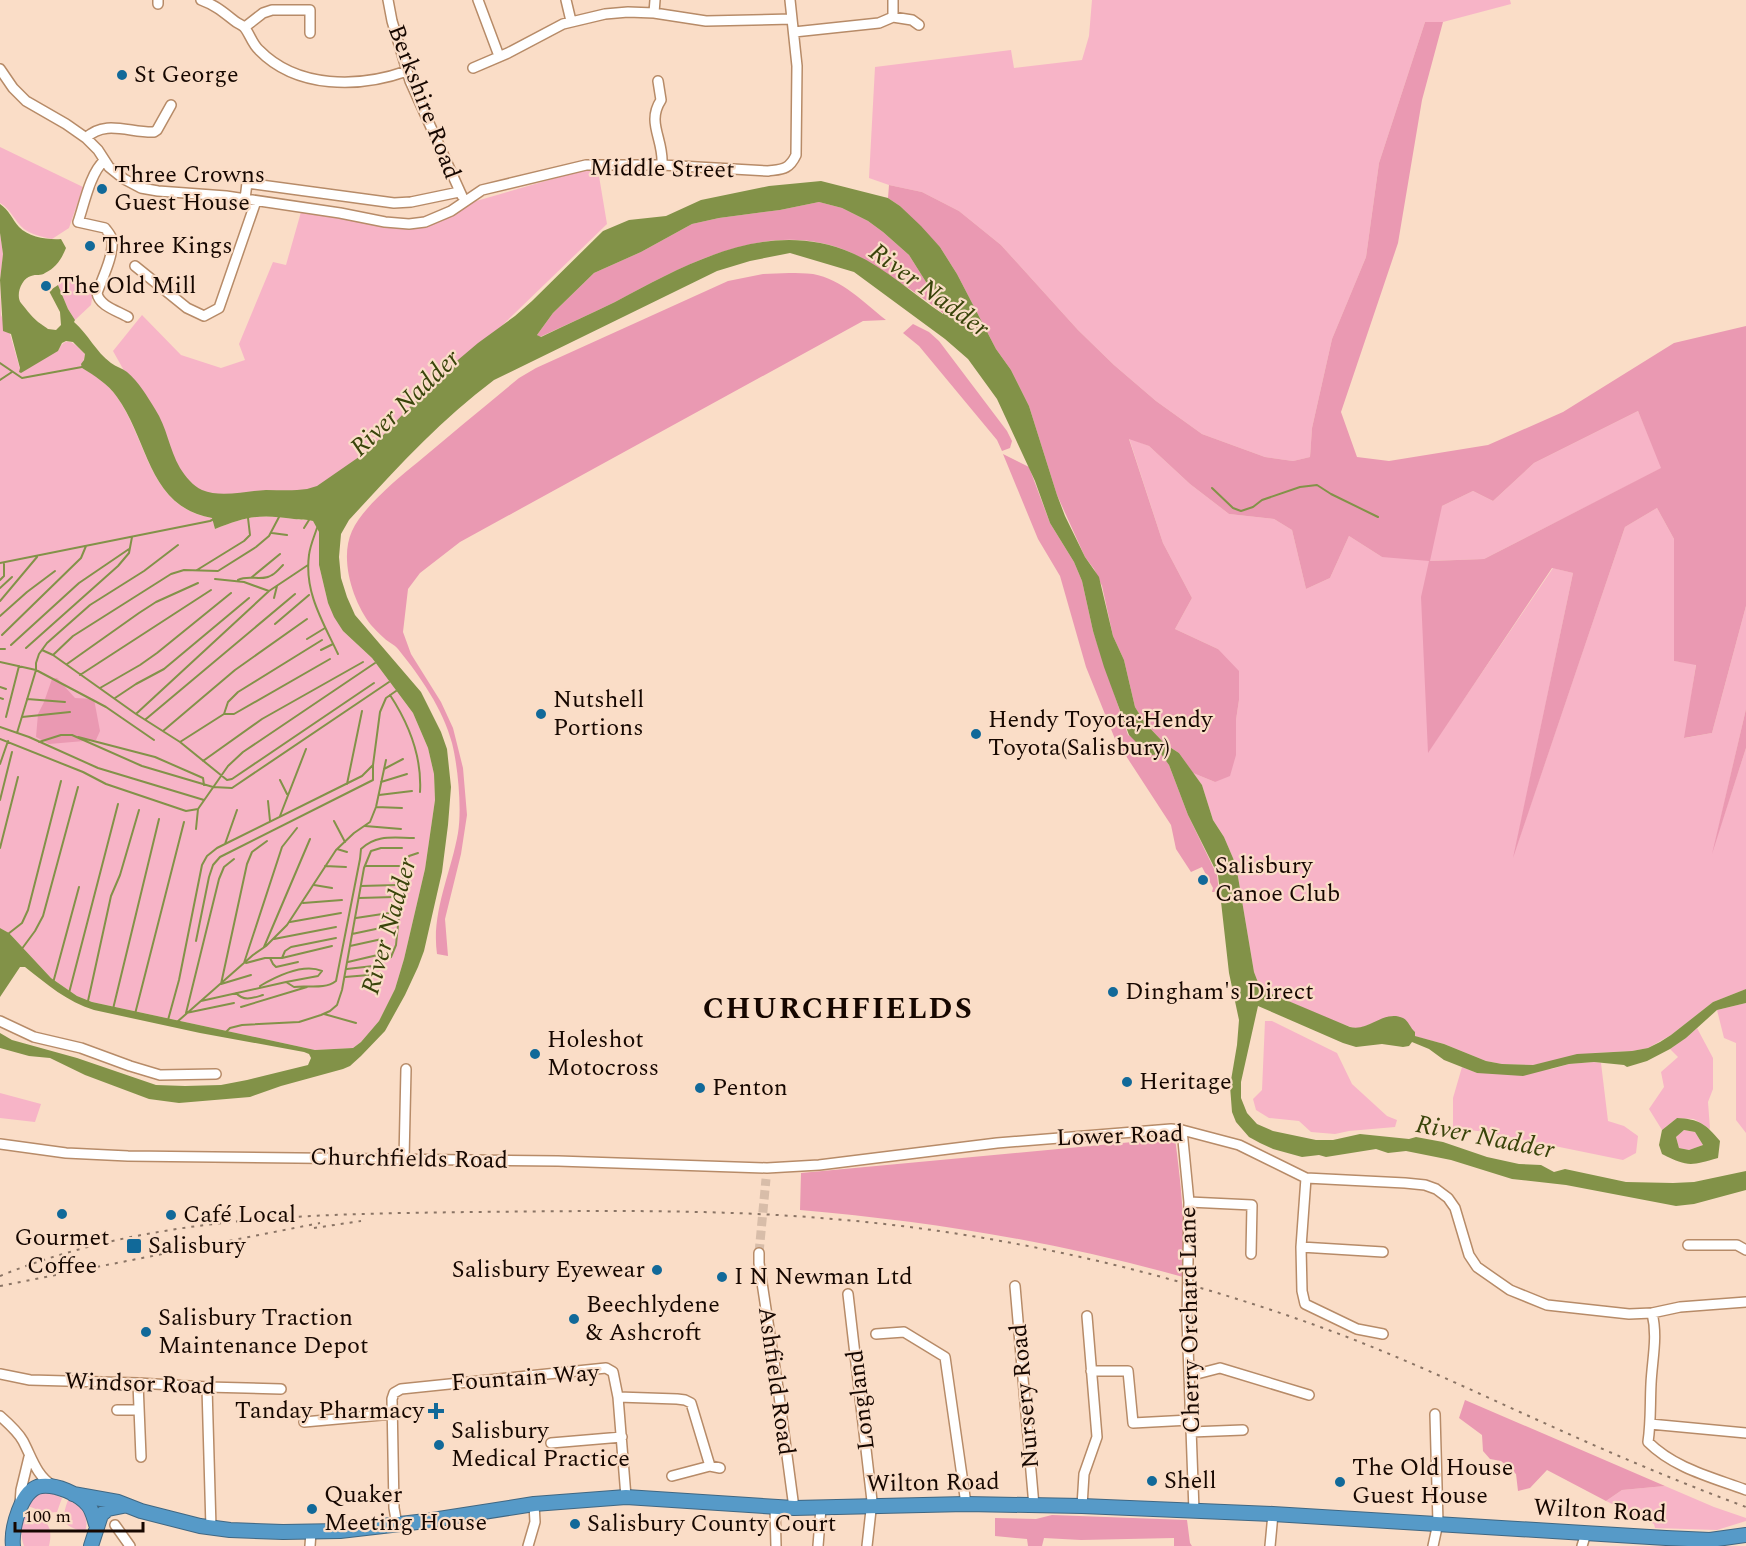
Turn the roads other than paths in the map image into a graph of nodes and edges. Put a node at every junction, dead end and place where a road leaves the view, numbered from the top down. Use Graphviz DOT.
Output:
graph roads {
  1 [pos="201,0"];
  2 [pos="388,0"];
  3 [pos="478,0"];
  4 [pos="566,0"];
  5 [pos="655,0"];
  6 [pos="790,0"];
  7 [pos="893,0"];
  8 [pos="310,5"];
  9 [pos="654,13"];
  10 [pos="893,17"];
  11 [pos="792,19"];
  12 [pos="571,21"];
  13 [pos="919,25"];
  14 [pos="245,27"];
  15 [pos="794,32"];
  16 [pos="310,33"];
  17 [pos="499,56"];
  18 [pos="473,68"];
  19 [pos="0,69"];
  20 [pos="407,71"];
  21 [pos="658,81"];
  22 [pos="171,105"];
  23 [pos="86,138"];
  24 [pos="104,161"];
  25 [pos="662,165"];
  26 [pos="459,192"];
  27 [pos="245,199"];
  28 [pos="256,201"];
  29 [pos="465,202"];
  30 [pos="135,266"];
  31 [pos="128,317"];
  32 [pos="0,1021"];
  33 [pos="406,1069"];
  34 [pos="216,1074"];
  35 [pos="1182,1130"];
  36 [pos="0,1144"];
  37 [pos="404,1159"];
  38 [pos="819,1165"];
  39 [pos="767,1167"];
  40 [pos="1306,1178"];
  41 [pos="766,1179"];
  42 [pos="1189,1202"];
  43 [pos="1688,1245"];
  44 [pos="1301,1247"];
  45 [pos="1746,1250"];
  46 [pos="1383,1252"];
  47 [pos="759,1254"];
  48 [pos="1251,1254"];
  49 [pos="1015,1286"];
  50 [pos="848,1294"];
  51 [pos="1746,1302"];
  52 [pos="1652,1313"];
  53 [pos="1087,1316"];
  54 [pos="876,1334"];
  55 [pos="1383,1334"];
  56 [pos="1091,1371"];
  57 [pos="0,1374"];
  58 [pos="1190,1376"];
  59 [pos="138,1383"];
  60 [pos="207,1387"];
  61 [pos="281,1389"];
  62 [pos="1309,1395"];
  63 [pos="618,1397"];
  64 [pos="117,1410"];
  65 [pos="138,1410"];
  66 [pos="1435,1413"];
  67 [pos="393,1414"];
  68 [pos="0,1416"];
  69 [pos="1190,1420"];
  70 [pos="304,1422"];
  71 [pos="1650,1424"];
  72 [pos="1243,1430"];
  73 [pos="1191,1432"];
  74 [pos="1746,1433"];
  75 [pos="622,1437"];
  76 [pos="551,1443"];
  77 [pos="29,1457"];
  78 [pos="141,1457"];
  79 [pos="672,1476"];
  80 [pos="54,1487"];
  81 [pos="1746,1490"];
  82 [pos="73,1494"];
  83 [pos="626,1497"];
  84 [pos="534,1503"];
  85 [pos="966,1504"];
  86 [pos="125,1505"];
  87 [pos="872,1506"];
  88 [pos="1034,1506"];
  89 [pos="1082,1506"];
  90 [pos="775,1507"];
  91 [pos="794,1508"];
  92 [pos="821,1508"];
  93 [pos="19,1510"];
  94 [pos="1194,1511"];
  95 [pos="1274,1514"];
  96 [pos="1438,1523"];
  97 [pos="115,1525"];
  98 [pos="397,1525"];
  99 [pos="14,1527"];
  100 [pos="97,1527"];
  101 [pos="211,1527"];
  102 [pos="1740,1536"];
  103 [pos="311,1539"];
  104 [pos="1584,1540"];
  105 [pos="0,1542"];
  106 [pos="1711,1543"];
  107 [pos="14,1546"];
  108 [pos="91,1546"];
  109 [pos="130,1546"];
  110 [pos="528,1546"];
  111 [pos="776,1546"];
  112 [pos="818,1546"];
  113 [pos="867,1546"];
  114 [pos="1270,1546"];
  115 [pos="1433,1546"];
  1 -- 14 [label="street"];
  2 -- 20 [label="street, Berkshire Road"];
  3 -- 17 [label="street"];
  4 -- 12 [label="street"];
  5 -- 9 [label="street"];
  6 -- 11 [label="street"];
  7 -- 10 [label="street"];
  8 -- 14 [label="street"];
  8 -- 16 [label="street"];
  9 -- 11 [label="street"];
  9 -- 12 [label="street"];
  10 -- 13 [label="street"];
  10 -- 15 [label="street"];
  11 -- 15 [label="street"];
  12 -- 17 [label="street"];
  14 -- 20 [label="street"];
  15 -- 25 [label="street, Middle Street"];
  17 -- 18 [label="street"];
  19 -- 23 [label="street, Middle Street"];
  20 -- 26 [label="street, Berkshire Road"];
  21 -- 25 [label="street"];
  22 -- 23 [label="street"];
  23 -- 24 [label="street, Middle Street"];
  24 -- 27 [label="street, Middle Street"];
  24 -- 31 [label="street"];
  25 -- 29 [label="street, Middle Street"];
  26 -- 27 [label="street"];
  26 -- 29 [label="street, Berkshire Road"];
  27 -- 28 [label="street, Middle Street"];
  28 -- 29 [label="street, Middle Street"];
  28 -- 30 [label="street"];
  32 -- 34 [label="street"];
  33 -- 37 [label="street"];
  35 -- 38 [label="street, Lower Road"];
  35 -- 40 [label="street, Lower Road"];
  35 -- 42 [label="street, Cherry Orchard Lane"];
  36 -- 37 [label="street, Churchfields Road"];
  37 -- 39 [label="street, Churchfields Road"];
  38 -- 39 [label="street, Churchfields Road"];
  39 -- 41 [label="street"];
  40 -- 44 [label="street"];
  40 -- 52 [label="street, Lower Road"];
  42 -- 48 [label="street"];
  42 -- 58 [label="street, Cherry Orchard Lane"];
  43 -- 45 [label="street"];
  44 -- 46 [label="street"];
  44 -- 55 [label="street"];
  47 -- 91 [label="street, Ashfield Road"];
  49 -- 88 [label="street, Nursery Road"];
  50 -- 87 [label="street, Longland"];
  51 -- 52 [label="street, Lower Road"];
  52 -- 71 [label="street"];
  53 -- 56 [label="street"];
  54 -- 85 [label="street"];
  56 -- 69 [label="street"];
  56 -- 89 [label="street"];
  57 -- 59 [label="street, Windsor Road"];
  58 -- 62 [label="street"];
  58 -- 69 [label="street, Cherry Orchard Lane"];
  59 -- 60 [label="street, Windsor Road"];
  59 -- 65 [label="street"];
  60 -- 61 [label="street, Windsor Road"];
  60 -- 101 [label="street"];
  63 -- 67 [label="street, Fountain Way"];
  63 -- 75 [label="street, Fountain Way"];
  63 -- 79 [label="street"];
  64 -- 65 [label="street"];
  65 -- 78 [label="street"];
  66 -- 96 [label="street"];
  67 -- 70 [label="street"];
  67 -- 98 [label="street, Fountain Way"];
  68 -- 77 [label="street"];
  69 -- 73 [label="street, Cherry Orchard Lane"];
  71 -- 74 [label="street"];
  71 -- 81 [label="street"];
  72 -- 73 [label="street"];
  73 -- 94 [label="street, Cherry Orchard Lane"];
  75 -- 76 [label="street"];
  75 -- 83 [label="street, Fountain Way"];
  77 -- 80 [label="street"];
  77 -- 93 [label="street"];
  80 -- 82 [label="highway"];
  80 -- 93 [label="highway"];
  82 -- 86 [label="highway, Wilton Road"];
  82 -- 100 [label="highway"];
  83 -- 84 [label="highway, Wilton Road"];
  83 -- 90 [label="highway, Wilton Road"];
  84 -- 98 [label="highway, Wilton Road"];
  84 -- 110 [label="street"];
  85 -- 87 [label="highway, Wilton Road"];
  85 -- 88 [label="highway, Wilton Road"];
  86 -- 100 [label="highway"];
  86 -- 101 [label="highway, Wilton Road"];
  87 -- 92 [label="highway, Wilton Road"];
  87 -- 113 [label="street, Longland"];
  88 -- 89 [label="highway, Wilton Road"];
  89 -- 94 [label="highway, Wilton Road"];
  90 -- 91 [label="highway, Wilton Road"];
  90 -- 111 [label="street"];
  91 -- 92 [label="highway, Wilton Road"];
  92 -- 112 [label="street"];
  93 -- 99 [label="highway"];
  94 -- 95 [label="highway, Wilton Road"];
  95 -- 96 [label="highway, Wilton Road"];
  95 -- 114 [label="street"];
  96 -- 104 [label="highway, Wilton Road"];
  96 -- 115 [label="street"];
  97 -- 109 [label="street"];
  98 -- 103 [label="highway, Wilton Road"];
  99 -- 105 [label="highway"];
  99 -- 107 [label="highway"];
  100 -- 108 [label="highway"];
  101 -- 103 [label="highway, Wilton Road"];
  102 -- 106 [label="highway, Wilton Road"];
  104 -- 106 [label="highway, Wilton Road"];
}
